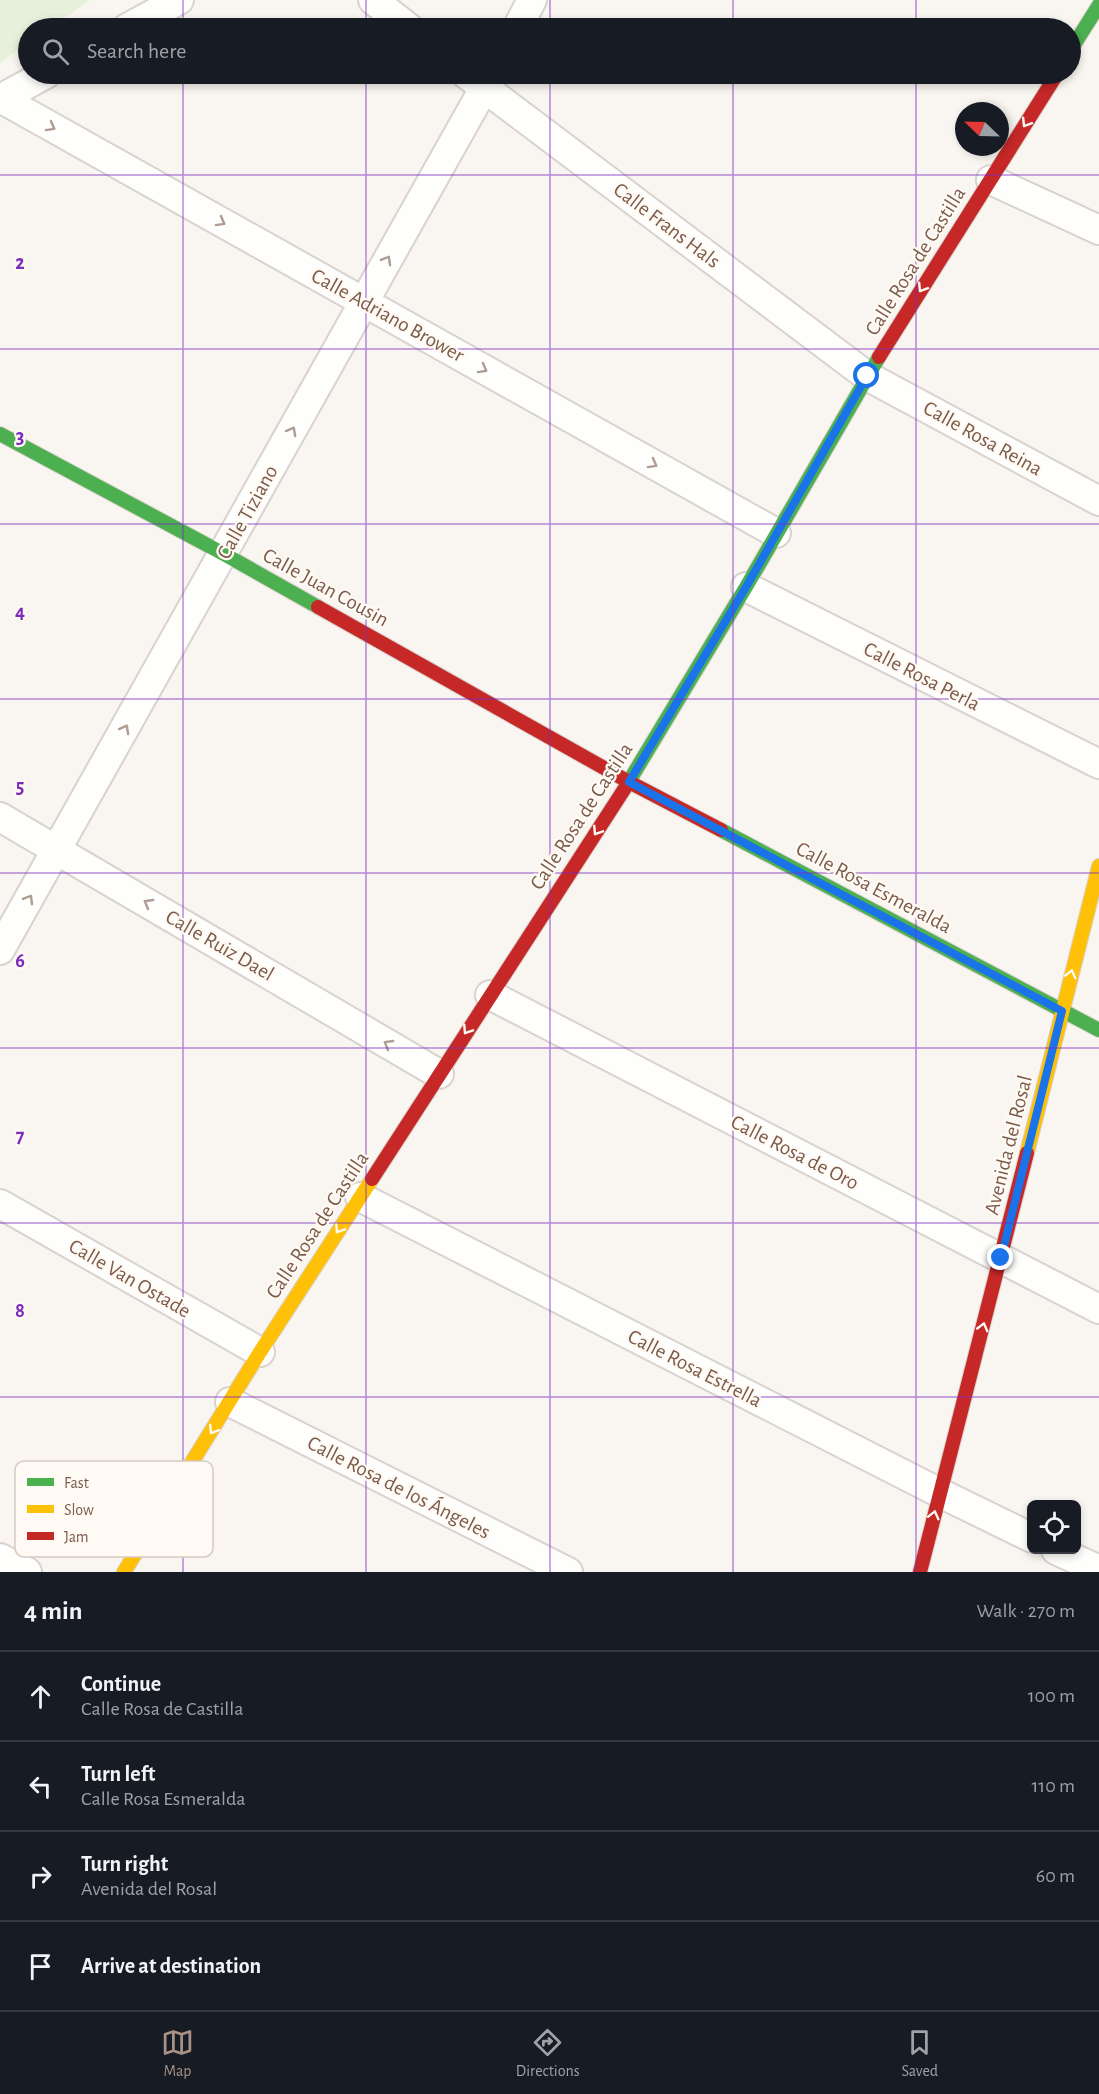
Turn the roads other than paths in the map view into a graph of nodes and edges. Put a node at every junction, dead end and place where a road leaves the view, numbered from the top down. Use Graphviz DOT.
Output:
graph roads {
  1 [pos="179,0"];
  2 [pos="373,0"];
  3 [pos="532,0"];
  4 [pos="1099,5"];
  5 [pos="146,18"];
  6 [pos="396,18"];
  7 [pos="522,18"];
  8 [pos="1081,35"];
  9 [pos="27,84"];
  10 [pos="478,84"];
  11 [pos="489,84"];
  12 [pos="1051,84"];
  13 [pos="0,98"];
  14 [pos="991,180"];
  15 [pos="1099,230"];
  16 [pos="363,302"];
  17 [pos="867,376"];
  18 [pos="0,434"];
  19 [pos="1099,501"];
  20 [pos="776,533"];
  21 [pos="224,554"];
  22 [pos="746,587"];
  23 [pos="1099,764"];
  24 [pos="629,782"];
  25 [pos="0,817"];
  26 [pos="57,850"];
  27 [pos="1099,866"];
  28 [pos="0,950"];
  29 [pos="490,995"];
  30 [pos="1062,1011"];
  31 [pos="1099,1030"];
  32 [pos="439,1074"];
  33 [pos="360,1197"];
  34 [pos="0,1204"];
  35 [pos="1001,1258"];
  36 [pos="1099,1309"];
  37 [pos="260,1352"];
  38 [pos="230,1402"];
  39 [pos="193,1461"];
  40 [pos="940,1493"];
  41 [pos="1027,1536"];
  42 [pos="1065,1554"];
  43 [pos="133,1557"];
  44 [pos="0,1558"];
  45 [pos="1099,1570"];
  46 [pos="27,1572"];
  47 [pos="124,1572"];
  48 [pos="568,1572"];
  49 [pos="920,1572"];
  1 -- 5 [label="street"];
  2 -- 6 [label="street"];
  3 -- 7 [label="street"];
  4 -- 8 [label="street"];
  9 -- 13 [label="street"];
  16 -- 10 [label="street, Calle Tiziano, one-way"];
  11 -- 17 [label="street, Calle Frans Hals"];
  12 -- 14 [label="street, Calle Rosa de Castilla, one-way"];
  13 -- 16 [label="street, Calle Adriano Brower, one-way"];
  14 -- 15 [label="street"];
  14 -- 17 [label="street, Calle Rosa de Castilla, one-way"];
  16 -- 20 [label="street, Calle Adriano Brower, one-way"];
  21 -- 16 [label="street, Calle Tiziano, one-way"];
  17 -- 19 [label="street, Calle Rosa Reina"];
  17 -- 20 [label="street, Calle Rosa de Castilla"];
  18 -- 21 [label="street, Calle Juan Cousin"];
  20 -- 22 [label="street, Calle Rosa de Castilla"];
  21 -- 24 [label="street, Calle Juan Cousin"];
  26 -- 21 [label="street, Calle Tiziano, one-way"];
  22 -- 23 [label="street, Calle Rosa Perla"];
  22 -- 24 [label="street, Calle Rosa de Castilla"];
  24 -- 29 [label="street, Calle Rosa de Castilla, one-way"];
  24 -- 30 [label="street, Calle Rosa Esmeralda"];
  25 -- 26 [label="street, Calle Ruiz Dael"];
  28 -- 26 [label="street, Calle Tiziano, one-way"];
  32 -- 26 [label="street, Calle Ruiz Dael, one-way"];
  30 -- 27 [label="street, Avenida del Rosal, one-way"];
  29 -- 32 [label="street, Calle Rosa de Castilla, one-way"];
  29 -- 35 [label="street, Calle Rosa de Oro"];
  30 -- 31 [label="street, Calle Rosa Esmeralda"];
  30 -- 35 [label="street, Avenida del Rosal"];
  32 -- 33 [label="street, Calle Rosa de Castilla"];
  33 -- 37 [label="street, Calle Rosa de Castilla, one-way"];
  33 -- 40 [label="street, Calle Rosa Estrella"];
  34 -- 37 [label="street, Calle Van Ostade"];
  35 -- 36 [label="street, Calle Rosa de Oro"];
  40 -- 35 [label="street, Avenida del Rosal, one-way"];
  37 -- 38 [label="street, Calle Rosa de Castilla"];
  38 -- 39 [label="street, Calle Rosa de Castilla, one-way"];
  38 -- 48 [label="street, Calle Rosa de los Ángeles"];
  40 -- 41 [label="street, Calle Rosa Estrella"];
  49 -- 40 [label="street, Avenida del Rosal, one-way"];
  42 -- 45 [label="street"];
  43 -- 47 [label="street, Calle Rosa de Castilla, one-way"];
  44 -- 46 [label="street"];
}
